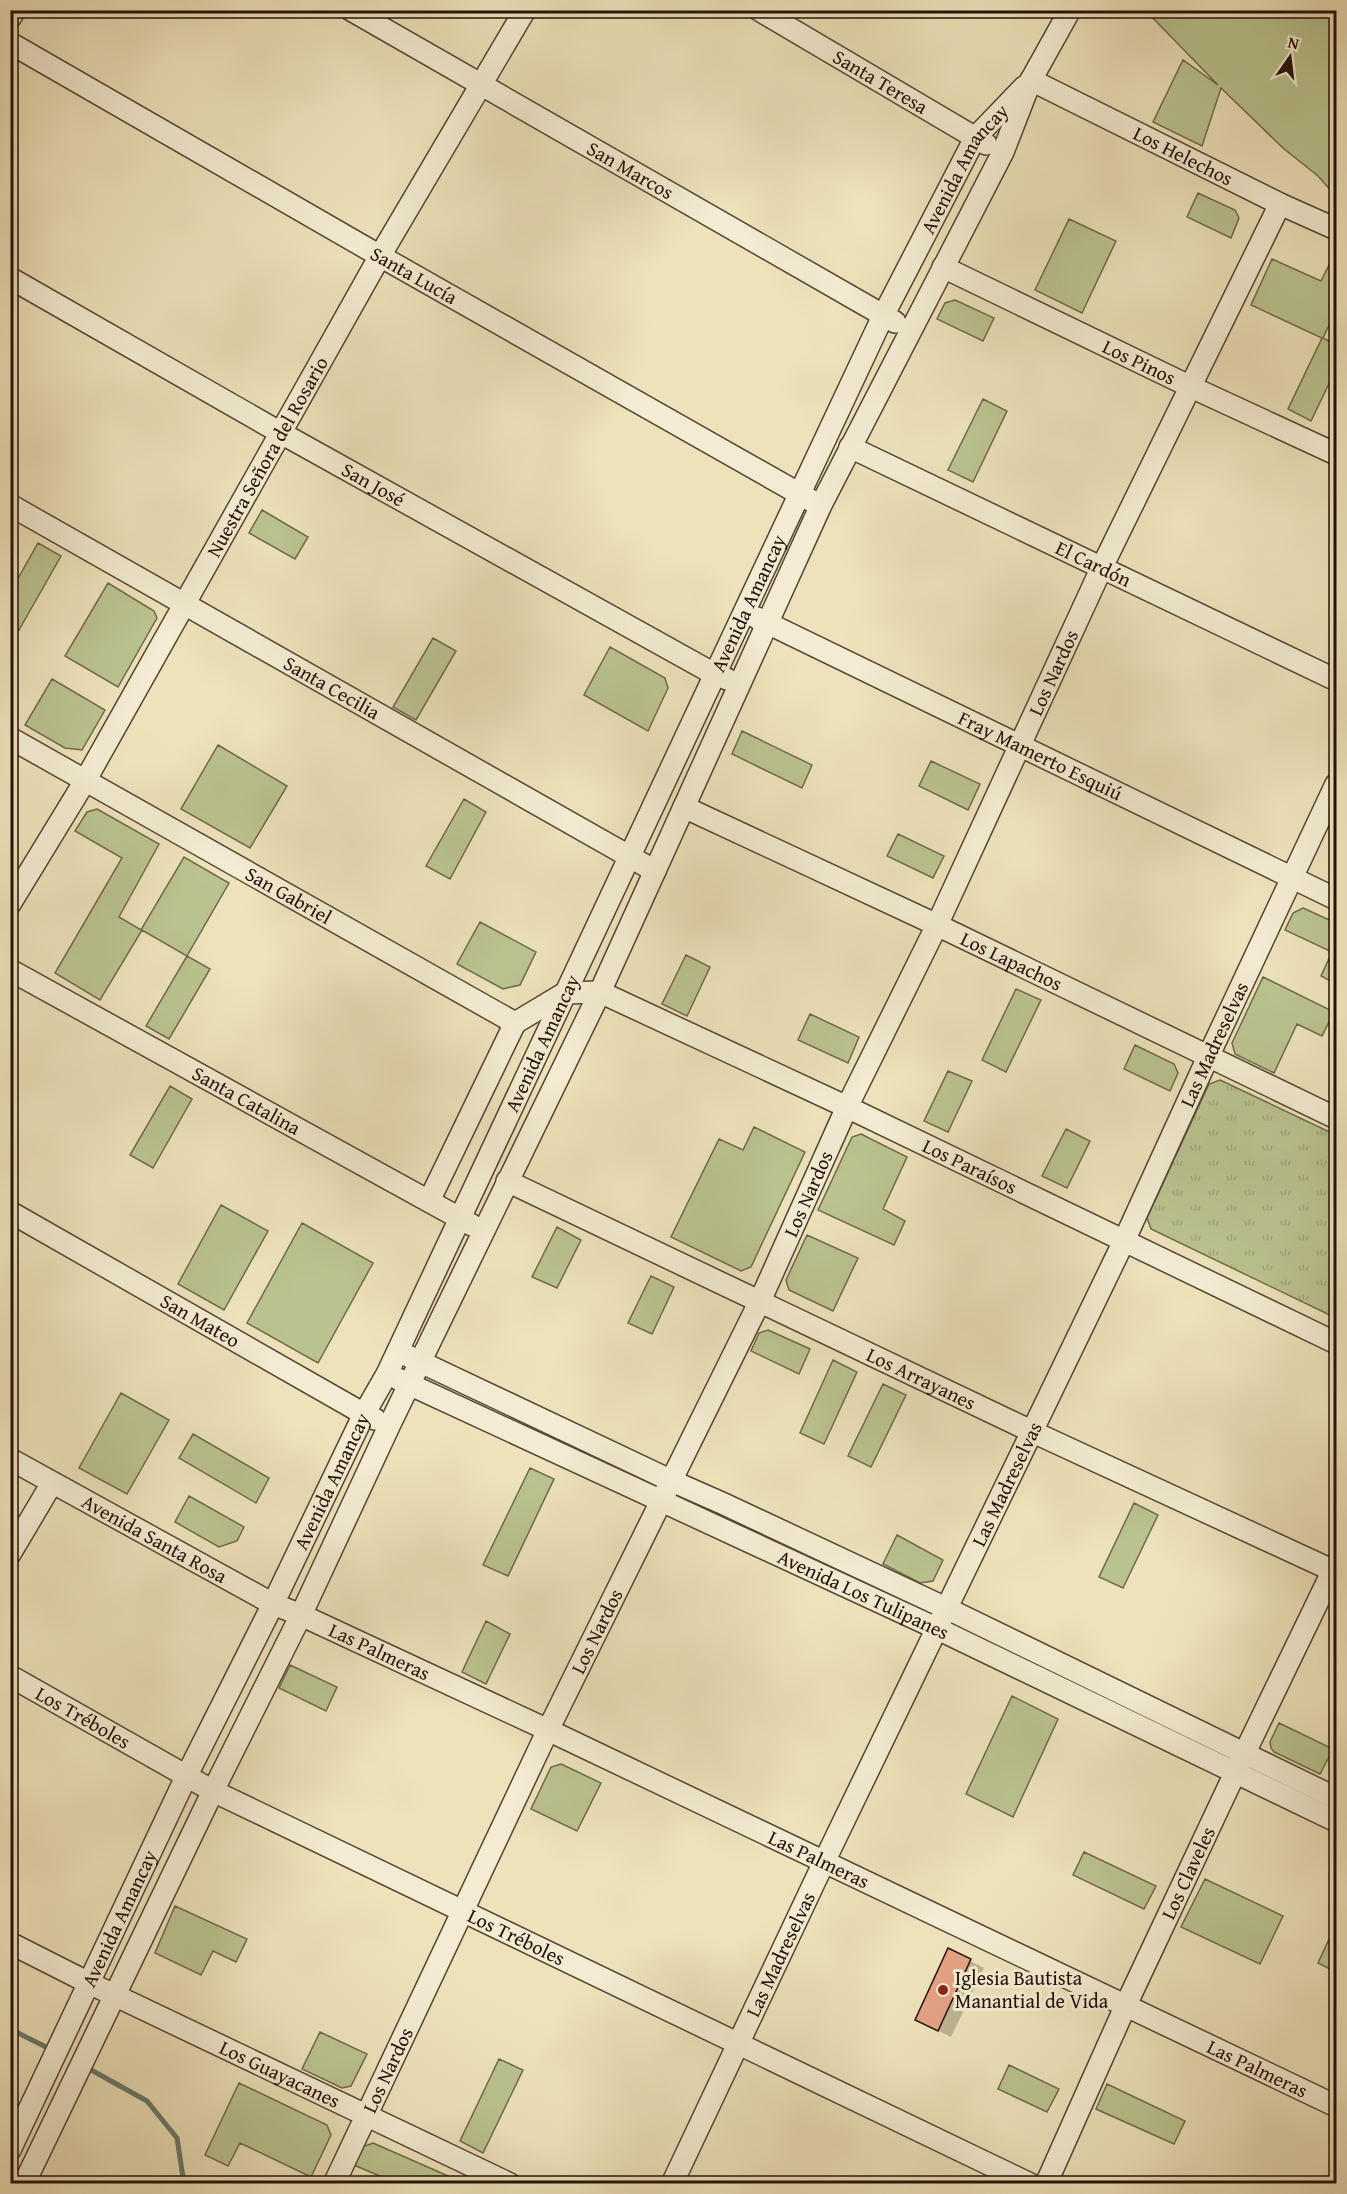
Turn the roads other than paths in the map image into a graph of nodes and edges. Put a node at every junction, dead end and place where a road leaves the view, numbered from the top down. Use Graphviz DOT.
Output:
graph roads {
  1 [pos="15,10"];
  2 [pos="351,10"];
  3 [pos="525,10"];
  4 [pos="759,10"];
  5 [pos="1070,10"];
  6 [pos="10,18"];
  7 [pos="10,43"];
  8 [pos="1031,80"];
  9 [pos="481,86"];
  10 [pos="975,138"];
  11 [pos="1003,152"];
  12 [pos="1280,204"];
  13 [pos="1336,229"];
  14 [pos="380,256"];
  15 [pos="943,267"];
  16 [pos="10,278"];
  17 [pos="883,316"];
  18 [pos="911,329"];
  19 [pos="1189,386"];
  20 [pos="280,432"];
  21 [pos="850,447"];
  22 [pos="1336,454"];
  23 [pos="800,494"];
  24 [pos="10,505"];
  25 [pos="821,505"];
  26 [pos="1102,567"];
  27 [pos="184,605"];
  28 [pos="746,612"];
  29 [pos="768,624"];
  30 [pos="716,675"];
  31 [pos="1336,680"];
  32 [pos="741,684"];
  33 [pos="10,738"];
  34 [pos="1020,746"];
  35 [pos="85,782"];
  36 [pos="1336,784"];
  37 [pos="684,807"];
  38 [pos="628,856"];
  39 [pos="655,871"];
  40 [pos="1293,878"];
  41 [pos="1336,899"];
  42 [pos="10,904"];
  43 [pos="937,925"];
  44 [pos="10,970"];
  45 [pos="600,992"];
  46 [pos="565,993"];
  47 [pos="515,1023"];
  48 [pos="1208,1057"];
  49 [pos="847,1107"];
  50 [pos="1336,1118"];
  51 [pos="507,1181"];
  52 [pos="429,1201"];
  53 [pos="10,1212"];
  54 [pos="460,1218"];
  55 [pos="483,1230"];
  56 [pos="1124,1241"];
  57 [pos="760,1301"];
  58 [pos="1336,1343"];
  59 [pos="397,1351"];
  60 [pos="421,1362"];
  61 [pos="387,1374"];
  62 [pos="410,1385"];
  63 [pos="364,1414"];
  64 [pos="390,1424"];
  65 [pos="1033,1432"];
  66 [pos="10,1459"];
  67 [pos="672,1481"];
  68 [pos="52,1483"];
  69 [pos="662,1502"];
  70 [pos="10,1554"];
  71 [pos="1336,1569"];
  72 [pos="273,1604"];
  73 [pos="948,1609"];
  74 [pos="301,1615"];
  75 [pos="938,1629"];
  76 [pos="10,1676"];
  77 [pos="548,1730"];
  78 [pos="1245,1753"];
  79 [pos="1235,1773"];
  80 [pos="186,1777"];
  81 [pos="213,1791"];
  82 [pos="1336,1798"];
  83 [pos="1336,1821"];
  84 [pos="824,1862"];
  85 [pos="464,1912"];
  86 [pos="10,1943"];
  87 [pos="89,1983"];
  88 [pos="114,1994"];
  89 [pos="1125,2007"];
  90 [pos="738,2042"];
  91 [pos="1336,2106"];
  92 [pos="365,2116"];
  93 [pos="10,2150"];
  94 [pos="24,2184"];
  95 [pos="334,2184"];
  96 [pos="510,2184"];
  97 [pos="672,2184"];
  98 [pos="1030,2184"];
  99 [pos="1046,2184"];
  1 -- 6 [label="street"];
  2 -- 9 [label="street, San Marcos"];
  3 -- 9 [label="street, Nuestra Señora del Rosario"];
  4 -- 10 [label="street, Santa Teresa"];
  5 -- 8 [label="street, Avenida Amancay"];
  7 -- 14 [label="street, Santa Lucía"];
  8 -- 10 [label="street, Avenida Amancay"];
  8 -- 11 [label="street, Avenida Amancay"];
  8 -- 12 [label="street, Los Helechos"];
  9 -- 14 [label="street, Nuestra Señora del Rosario"];
  9 -- 17 [label="street, San Marcos"];
  10 -- 11 [label="street, Santa Teresa"];
  10 -- 17 [label="street, Avenida Amancay"];
  11 -- 15 [label="street, Avenida Amancay"];
  12 -- 13 [label="street, Los Helechos"];
  12 -- 19 [label="street, Los Nardos"];
  14 -- 20 [label="street, Nuestra Señora del Rosario"];
  14 -- 23 [label="street, Santa Lucía"];
  15 -- 18 [label="street, Avenida Amancay"];
  15 -- 19 [label="street, Los Pinos"];
  16 -- 20 [label="street, San José"];
  17 -- 18 [label="street, San Marcos"];
  17 -- 23 [label="street, Avenida Amancay"];
  18 -- 21 [label="street, Avenida Amancay"];
  19 -- 22 [label="street, Los Pinos"];
  19 -- 26 [label="street, Los Nardos"];
  20 -- 27 [label="street, Nuestra Señora del Rosario"];
  20 -- 30 [label="street, San José"];
  21 -- 25 [label="street, Avenida Amancay"];
  21 -- 26 [label="street, El Cardón"];
  23 -- 25 [label="street, Santa Lucía"];
  23 -- 28 [label="street, Avenida Amancay"];
  24 -- 27 [label="street, Santa Cecilia"];
  25 -- 29 [label="street, Avenida Amancay"];
  26 -- 31 [label="street, El Cardón"];
  26 -- 34 [label="street, Los Nardos"];
  27 -- 35 [label="street, Nuestra Señora del Rosario"];
  27 -- 38 [label="street, Santa Cecilia"];
  28 -- 29 [label="street, Fray Mamerto Esquiú"];
  28 -- 30 [label="street, Avenida Amancay"];
  29 -- 32 [label="street, Avenida Amancay"];
  29 -- 34 [label="street, Fray Mamerto Esquiú"];
  30 -- 32 [label="street, San José"];
  30 -- 38 [label="street, Avenida Amancay"];
  32 -- 37 [label="street, Avenida Amancay"];
  33 -- 35 [label="street, San Gabriel"];
  34 -- 40 [label="street, Fray Mamerto Esquiú"];
  34 -- 43 [label="street, Los Nardos"];
  35 -- 42 [label="street, Nuestra Señora del Rosario"];
  35 -- 47 [label="street, San Gabriel"];
  36 -- 40 [label="street, Las Madreselvas"];
  37 -- 39 [label="street, Avenida Amancay"];
  37 -- 43 [label="street, Los Lapachos"];
  38 -- 39 [label="street, Santa Cecilia"];
  38 -- 46 [label="street, Avenida Amancay"];
  39 -- 45 [label="street, Avenida Amancay"];
  40 -- 41 [label="street, Fray Mamerto Esquiú"];
  40 -- 48 [label="street, Las Madreselvas"];
  43 -- 48 [label="street, Los Lapachos"];
  43 -- 49 [label="street, Los Nardos"];
  44 -- 52 [label="street, Santa Catalina"];
  45 -- 46 [label="street"];
  45 -- 49 [label="street, Los Paraísos"];
  45 -- 51 [label="street, Avenida Amancay"];
  46 -- 47 [label="street"];
  46 -- 54 [label="street, Avenida Amancay"];
  47 -- 52 [label="street"];
  48 -- 50 [label="street, Los Lapachos"];
  48 -- 56 [label="street, Las Madreselvas"];
  49 -- 56 [label="street, Los Paraísos"];
  49 -- 57 [label="street, Los Nardos"];
  51 -- 55 [label="street, Avenida Amancay"];
  51 -- 57 [label="street, Los Arrayanes"];
  52 -- 54 [label="street, Santa Catalina"];
  53 -- 63 [label="street, San Mateo"];
  54 -- 55 [label="street, Santa Catalina"];
  54 -- 59 [label="street, Avenida Amancay"];
  55 -- 60 [label="street, Avenida Amancay"];
  56 -- 58 [label="street, Los Paraísos"];
  56 -- 65 [label="street, Las Madreselvas"];
  57 -- 65 [label="street, Los Arrayanes"];
  57 -- 67 [label="street, Los Nardos"];
  59 -- 60 [label="street, Avenida Los Tulipanes"];
  59 -- 61 [label="street, Avenida Amancay"];
  60 -- 62 [label="street, Avenida Amancay"];
  60 -- 67 [label="street, Avenida Los Tulipanes"];
  61 -- 62 [label="street, Avenida Los Tulipanes"];
  61 -- 63 [label="street, Avenida Amancay"];
  62 -- 64 [label="street, Avenida Amancay"];
  62 -- 69 [label="street, Avenida Los Tulipanes"];
  63 -- 64 [label="street, San Mateo"];
  63 -- 72 [label="street, Avenida Amancay"];
  64 -- 74 [label="street, Avenida Amancay"];
  65 -- 71 [label="street, Los Arrayanes"];
  65 -- 73 [label="street, Las Madreselvas"];
  66 -- 68 [label="street, Avenida Santa Rosa"];
  67 -- 69 [label="street, Los Nardos"];
  67 -- 73 [label="street, Avenida Los Tulipanes"];
  68 -- 70 [label="street"];
  68 -- 72 [label="street, Avenida Santa Rosa"];
  69 -- 75 [label="street, Avenida Los Tulipanes"];
  69 -- 77 [label="street, Los Nardos"];
  71 -- 78 [label="street, Los Claveles"];
  72 -- 74 [label="street, Avenida Santa Rosa"];
  72 -- 80 [label="street, Avenida Amancay"];
  73 -- 75 [label="street, Las Madreselvas"];
  73 -- 78 [label="street, Avenida Los Tulipanes"];
  74 -- 77 [label="street, Las Palmeras"];
  74 -- 81 [label="street, Avenida Amancay"];
  75 -- 79 [label="street, Avenida Los Tulipanes"];
  75 -- 84 [label="street, Las Madreselvas"];
  76 -- 80 [label="street, Los Tréboles"];
  77 -- 84 [label="street, Las Palmeras"];
  77 -- 85 [label="street, Los Nardos"];
  78 -- 79 [label="street, Los Claveles"];
  78 -- 82 [label="street, Avenida Los Tulipanes"];
  79 -- 83 [label="street, Avenida Los Tulipanes"];
  79 -- 89 [label="street, Los Claveles"];
  80 -- 81 [label="street, Los Tréboles"];
  80 -- 87 [label="street, Avenida Amancay"];
  81 -- 85 [label="street, Los Tréboles"];
  81 -- 88 [label="street, Avenida Amancay"];
  84 -- 89 [label="street, Las Palmeras"];
  84 -- 90 [label="street, Las Madreselvas"];
  85 -- 90 [label="street, Los Tréboles"];
  85 -- 92 [label="street, Los Nardos"];
  86 -- 87 [label="street, Los Guayacanes"];
  87 -- 88 [label="street, Los Guayacanes"];
  87 -- 93 [label="street, Avenida Amancay"];
  88 -- 92 [label="street, Los Guayacanes"];
  88 -- 94 [label="street, Avenida Amancay"];
  89 -- 91 [label="street, Las Palmeras"];
  89 -- 99 [label="street, Los Claveles"];
  90 -- 97 [label="street, Las Madreselvas"];
  90 -- 98 [label="street, Los Tréboles"];
  92 -- 95 [label="street, Los Nardos"];
  92 -- 96 [label="street, Los Guayacanes"];
}
